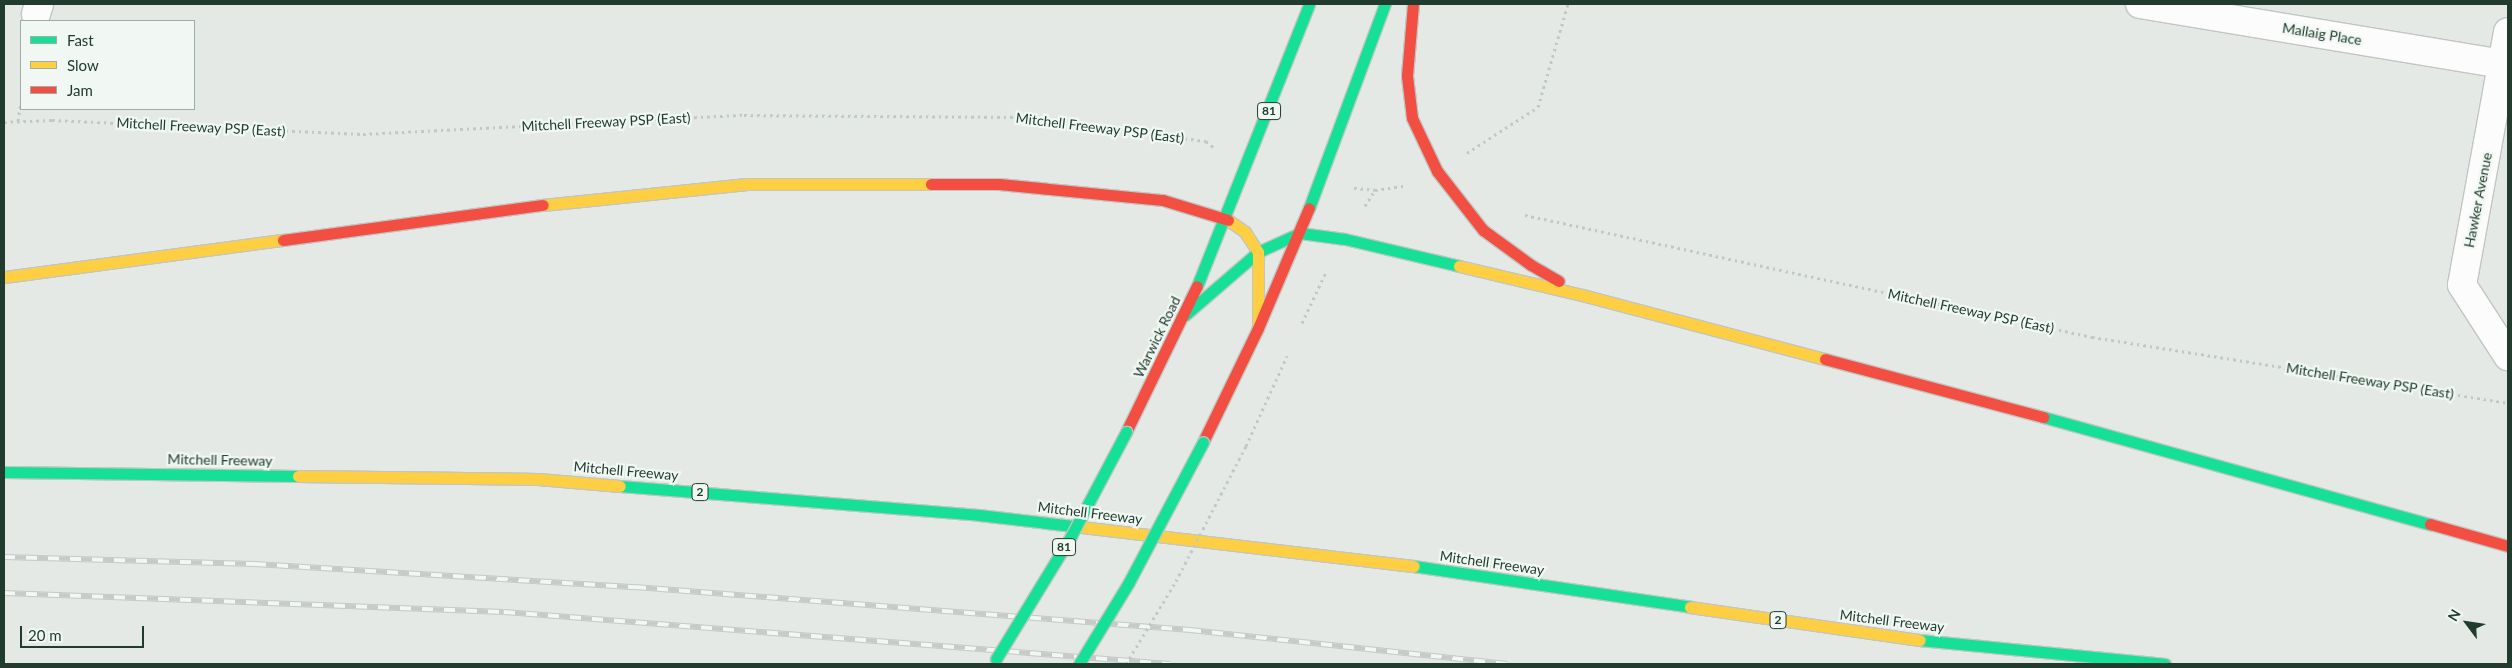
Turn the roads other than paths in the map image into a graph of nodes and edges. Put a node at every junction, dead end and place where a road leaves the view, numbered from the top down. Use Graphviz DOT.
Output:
graph roads {
  1 [pos="1309,4"];
  2 [pos="1385,4"];
  3 [pos="1413,4"];
  4 [pos="2140,4"];
  5 [pos="2508,32"];
  6 [pos="2503,64"];
  7 [pos="1226,218"];
  8 [pos="1300,233"];
  9 [pos="1258,252"];
  10 [pos="4,277"];
  11 [pos="1586,296"];
  12 [pos="1185,315"];
  13 [pos="1258,328"];
  14 [pos="2508,356"];
  15 [pos="4,472"];
  16 [pos="2508,546"];
  17 [pos="993,664"];
  18 [pos="1079,664"];
  19 [pos="2165,664"];
  1 -- 7 [label="main road, Warwick Road / 81"];
  2 -- 8 [label="main road"];
  3 -- 11 [label="main road"];
  4 -- 6 [label="street, Mallaig Place"];
  5 -- 6 [label="street, Hawker Avenue"];
  6 -- 14 [label="street, Hawker Avenue"];
  7 -- 9 [label="main road"];
  7 -- 10 [label="main road"];
  7 -- 12 [label="main road, Warwick Road / 81"];
  8 -- 9 [label="main road"];
  8 -- 11 [label="main road"];
  8 -- 13 [label="main road"];
  9 -- 12 [label="main road"];
  9 -- 13 [label="main road"];
  11 -- 16 [label="main road"];
  12 -- 17 [label="main road, Warwick Road / 81, bridge"];
  13 -- 18 [label="main road, bridge"];
  15 -- 19 [label="main road, Mitchell Freeway / 2"];
}
